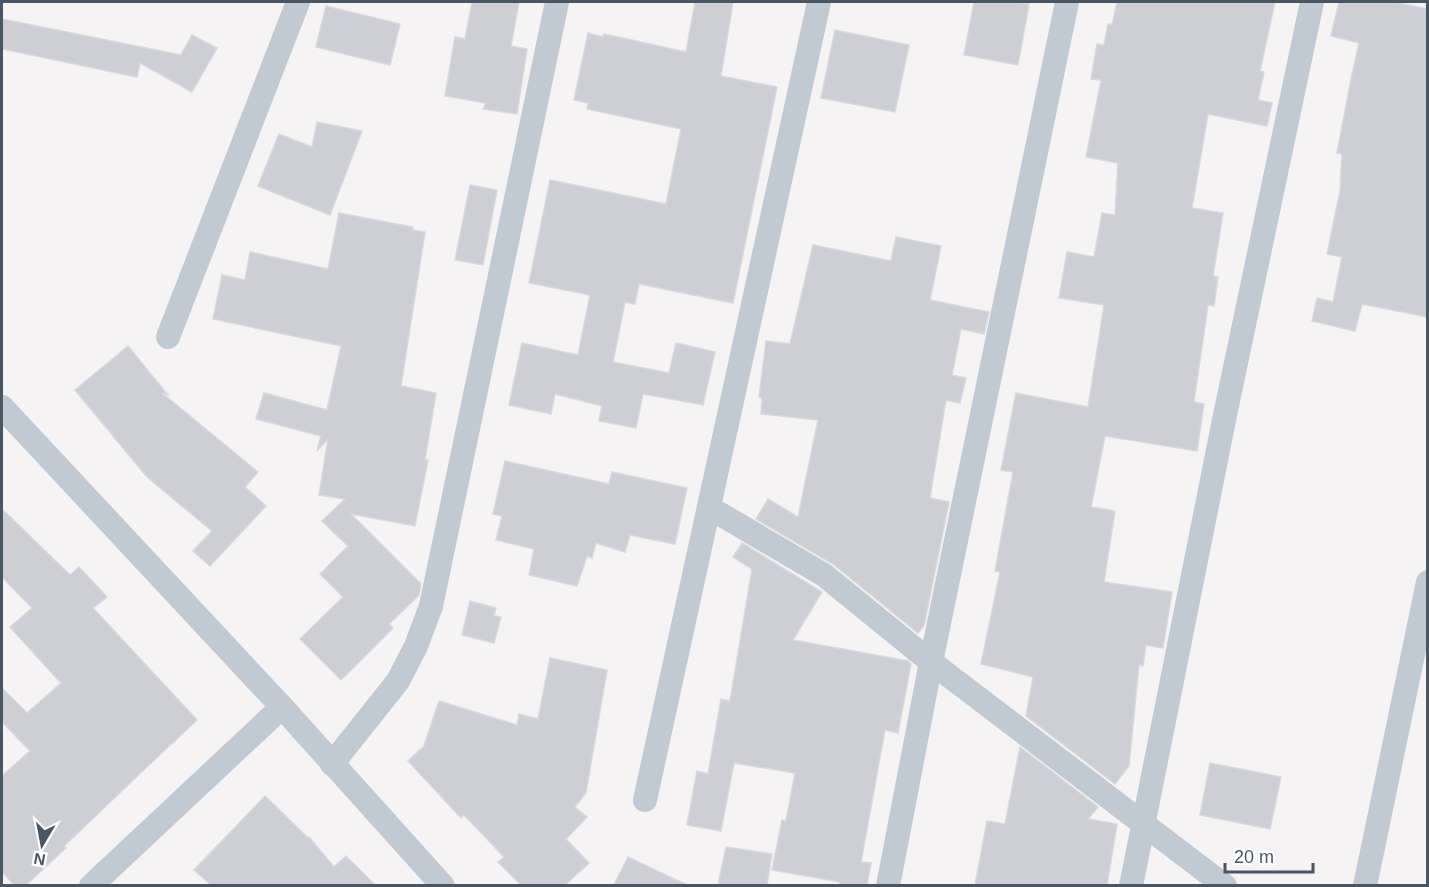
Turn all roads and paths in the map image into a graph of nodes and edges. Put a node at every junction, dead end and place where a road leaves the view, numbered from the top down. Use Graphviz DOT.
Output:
graph roads {
  1 [pos="298,2"];
  2 [pos="557,2"];
  3 [pos="819,2"];
  4 [pos="1067,2"];
  5 [pos="1312,2"];
  6 [pos="168,337"];
  7 [pos="2,408"];
  8 [pos="710,508"];
  9 [pos="1428,582"];
  10 [pos="931,662"];
  11 [pos="282,707"];
  12 [pos="332,764"];
  13 [pos="645,800"];
  14 [pos="1143,824"];
  15 [pos="91,885"];
  16 [pos="443,885"];
  17 [pos="888,885"];
  18 [pos="1131,885"];
  19 [pos="1225,885"];
  20 [pos="1365,885"];
  1 -- 6 [label="street"];
  2 -- 12 [label="street"];
  3 -- 8 [label="street"];
  4 -- 10 [label="street"];
  5 -- 14 [label="street"];
  7 -- 11 [label="street"];
  8 -- 10 [label="street"];
  8 -- 13 [label="street"];
  9 -- 20 [label="street"];
  10 -- 14 [label="street"];
  10 -- 17 [label="street"];
  11 -- 12 [label="street"];
  11 -- 15 [label="street"];
  12 -- 16 [label="street"];
  14 -- 18 [label="street"];
  14 -- 19 [label="street"];
}
